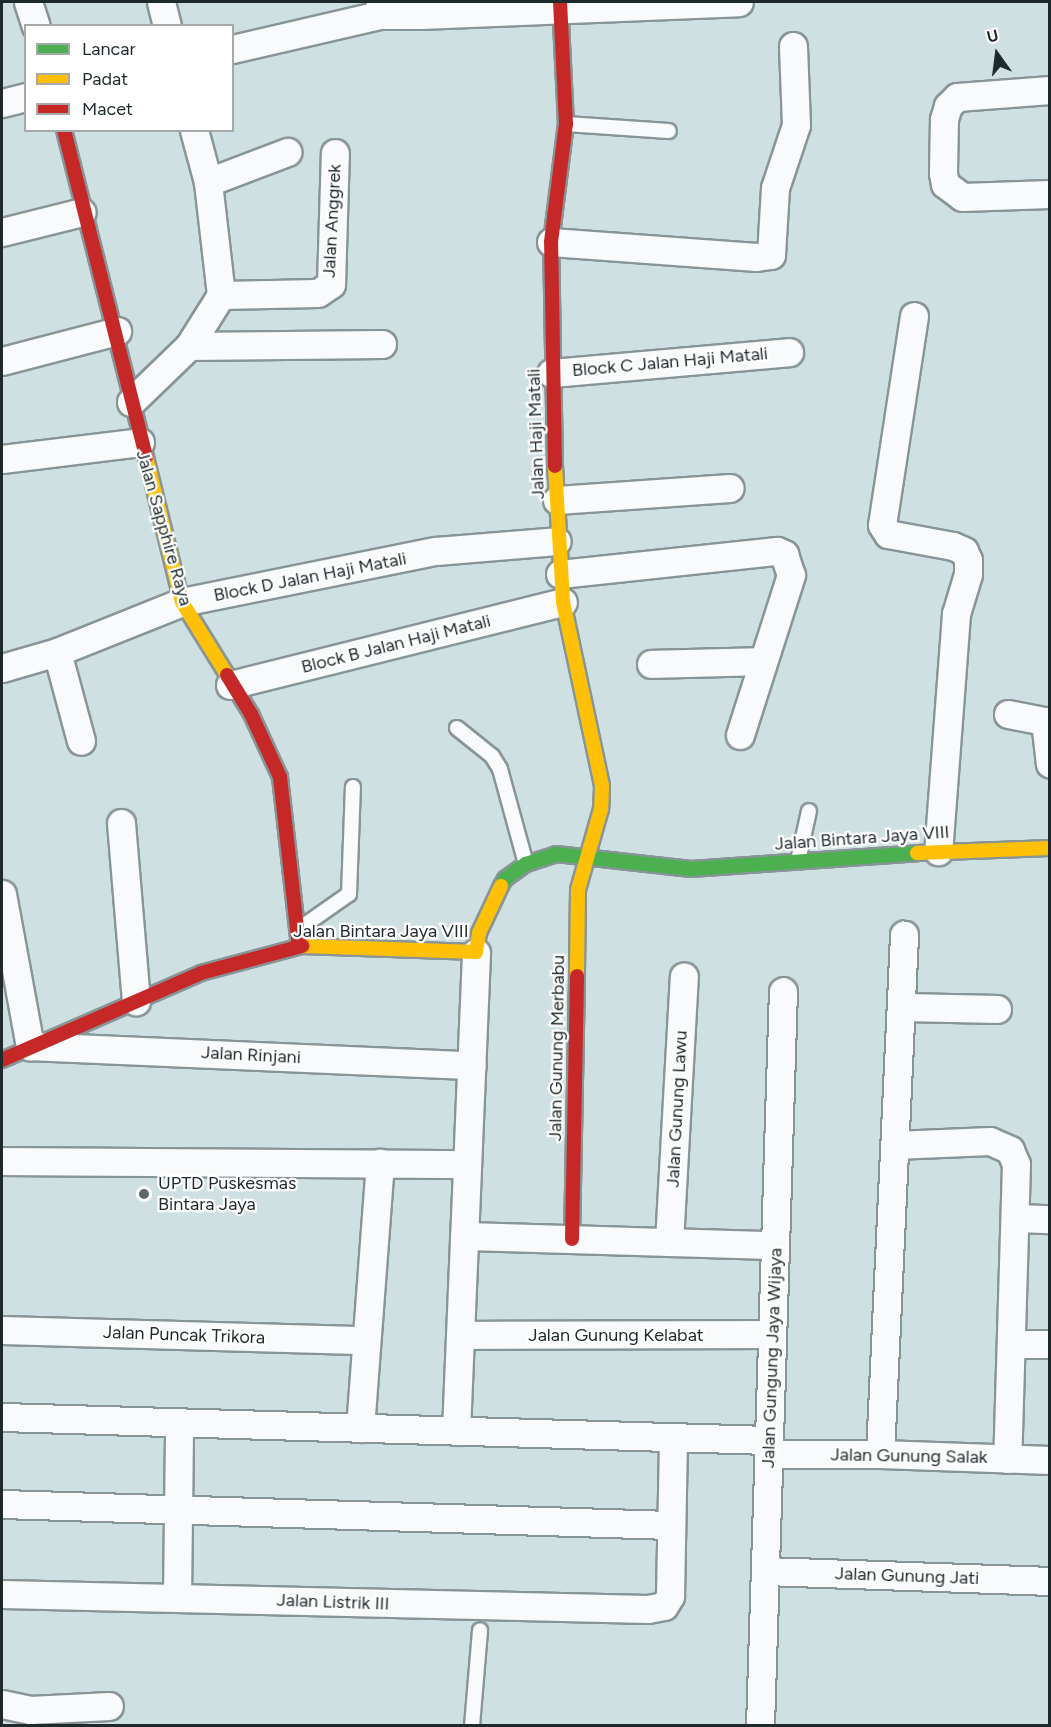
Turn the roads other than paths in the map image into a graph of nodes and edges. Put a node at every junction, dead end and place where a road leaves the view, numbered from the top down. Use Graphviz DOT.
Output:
graph roads {
  1 [pos="28,2"];
  2 [pos="161,2"];
  3 [pos="738,2"];
  4 [pos="559,5"];
  5 [pos="379,8"];
  6 [pos="35,24"];
  7 [pos="166,24"];
  8 [pos="793,46"];
  9 [pos="234,48"];
  10 [pos="1050,90"];
  11 [pos="24,98"];
  12 [pos="2,103"];
  13 [pos="566,124"];
  14 [pos="669,131"];
  15 [pos="64,132"];
  16 [pos="195,132"];
  17 [pos="286,152"];
  18 [pos="335,153"];
  19 [pos="208,182"];
  20 [pos="1050,194"];
  21 [pos="82,212"];
  22 [pos="2,232"];
  23 [pos="551,242"];
  24 [pos="221,295"];
  25 [pos="914,316"];
  26 [pos="117,331"];
  27 [pos="382,344"];
  28 [pos="189,346"];
  29 [pos="789,352"];
  30 [pos="2,361"];
  31 [pos="551,373"];
  32 [pos="130,402"];
  33 [pos="140,442"];
  34 [pos="2,459"];
  35 [pos="730,488"];
  36 [pos="557,500"];
  37 [pos="557,541"];
  38 [pos="560,574"];
  39 [pos="182,602"];
  40 [pos="562,602"];
  41 [pos="57,652"];
  42 [pos="762,661"];
  43 [pos="651,664"];
  44 [pos="2,668"];
  45 [pos="230,685"];
  46 [pos="1008,714"];
  47 [pos="457,728"];
  48 [pos="740,735"];
  49 [pos="81,741"];
  50 [pos="1050,764"];
  51 [pos="353,787"];
  52 [pos="809,811"];
  53 [pos="121,823"];
  54 [pos="1050,848"];
  55 [pos="938,851"];
  56 [pos="584,859"];
  57 [pos="798,861"];
  58 [pos="526,864"];
  59 [pos="2,894"];
  60 [pos="299,928"];
  61 [pos="904,935"];
  62 [pos="299,945"];
  63 [pos="476,952"];
  64 [pos="684,976"];
  65 [pos="783,992"];
  66 [pos="136,1001"];
  67 [pos="904,1007"];
  68 [pos="997,1009"];
  69 [pos="30,1046"];
  70 [pos="2,1060"];
  71 [pos="472,1065"];
  72 [pos="894,1145"];
  73 [pos="2,1161"];
  74 [pos="380,1163"];
  75 [pos="467,1164"];
  76 [pos="1017,1218"];
  77 [pos="1050,1219"];
  78 [pos="464,1236"];
  79 [pos="572,1239"];
  80 [pos="669,1242"];
  81 [pos="775,1245"];
  82 [pos="2,1330"];
  83 [pos="772,1334"];
  84 [pos="460,1335"];
  85 [pos="366,1340"];
  86 [pos="1013,1344"];
  87 [pos="1050,1344"];
  88 [pos="2,1417"];
  89 [pos="179,1423"];
  90 [pos="360,1428"];
  91 [pos="456,1431"];
  92 [pos="673,1437"];
  93 [pos="769,1447"];
  94 [pos="880,1454"];
  95 [pos="1007,1459"];
  96 [pos="1050,1460"];
  97 [pos="2,1504"];
  98 [pos="180,1509"];
  99 [pos="669,1524"];
  100 [pos="765,1571"];
  101 [pos="1050,1581"];
  102 [pos="2,1594"];
  103 [pos="177,1597"];
  104 [pos="480,1630"];
  105 [pos="2,1704"];
  106 [pos="109,1706"];
  107 [pos="472,1725"];
  108 [pos="760,1725"];
  1 -- 6 [label="street"];
  2 -- 7 [label="street"];
  3 -- 4 [label="street"];
  4 -- 5 [label="street"];
  4 -- 13 [label="street, Jalan Haji Matali"];
  5 -- 9 [label="street"];
  8 -- 23 [label="street"];
  10 -- 20 [label="street"];
  11 -- 12 [label="street"];
  13 -- 14 [label="lane"];
  13 -- 23 [label="street, Jalan Haji Matali"];
  15 -- 21 [label="street, Jalan Sapphire Raya"];
  16 -- 19 [label="street"];
  17 -- 19 [label="street"];
  18 -- 24 [label="street, Jalan Anggrek"];
  19 -- 24 [label="street"];
  21 -- 22 [label="street"];
  21 -- 26 [label="street, Jalan Sapphire Raya"];
  23 -- 31 [label="street, Jalan Haji Matali"];
  24 -- 28 [label="street"];
  25 -- 55 [label="street"];
  26 -- 30 [label="street"];
  26 -- 32 [label="street, Jalan Sapphire Raya"];
  27 -- 28 [label="street"];
  28 -- 32 [label="street"];
  29 -- 31 [label="street, Block C Jalan Haji Matali"];
  31 -- 36 [label="street, Jalan Haji Matali"];
  32 -- 33 [label="street, Jalan Sapphire Raya"];
  33 -- 34 [label="street"];
  33 -- 39 [label="street, Jalan Sapphire Raya"];
  35 -- 36 [label="street"];
  36 -- 37 [label="street, Jalan Haji Matali"];
  37 -- 38 [label="street, Jalan Haji Matali"];
  37 -- 39 [label="street, Block D Jalan Haji Matali"];
  38 -- 40 [label="street, Jalan Haji Matali"];
  38 -- 42 [label="street"];
  39 -- 41 [label="street, Block D Jalan Haji Matali"];
  39 -- 45 [label="street, Jalan Sapphire Raya"];
  40 -- 45 [label="street, Block B Jalan Haji Matali"];
  40 -- 56 [label="street, Jalan Haji Matali"];
  41 -- 44 [label="street, Block D Jalan Haji Matali"];
  41 -- 49 [label="street"];
  42 -- 43 [label="street"];
  42 -- 48 [label="street"];
  45 -- 60 [label="street, Jalan Sapphire Raya"];
  46 -- 50 [label="street"];
  47 -- 58 [label="lane"];
  51 -- 60 [label="lane"];
  52 -- 57 [label="lane"];
  53 -- 66 [label="street"];
  54 -- 55 [label="street, Jalan Bintara Jaya VIII"];
  55 -- 57 [label="street, Jalan Bintara Jaya VIII"];
  56 -- 57 [label="street, Jalan Bintara Jaya VIII"];
  56 -- 58 [label="street, Jalan Bintara Jaya VIII"];
  56 -- 79 [label="street, Jalan Gunung Merbabu"];
  58 -- 63 [label="street, Jalan Bintara Jaya VIII"];
  59 -- 69 [label="street"];
  60 -- 62 [label="street, Jalan Sapphire Raya"];
  61 -- 67 [label="street"];
  62 -- 63 [label="street, Jalan Bintara Jaya VIII"];
  62 -- 66 [label="street, Jalan Bintara Jaya VIII"];
  63 -- 71 [label="street"];
  64 -- 80 [label="street, Jalan Gunung Lawu"];
  65 -- 81 [label="street, Jalan Gungung Jaya Wijaya"];
  66 -- 69 [label="street, Jalan Bintara Jaya VIII"];
  67 -- 68 [label="street"];
  67 -- 72 [label="street"];
  69 -- 70 [label="street, Jalan Bintara Jaya VIII"];
  69 -- 71 [label="street, Jalan Rinjani"];
  71 -- 75 [label="street"];
  72 -- 76 [label="street"];
  72 -- 94 [label="street"];
  73 -- 74 [label="street"];
  74 -- 75 [label="street"];
  74 -- 85 [label="street"];
  75 -- 78 [label="street"];
  76 -- 77 [label="street"];
  76 -- 86 [label="street"];
  78 -- 79 [label="street"];
  78 -- 84 [label="street"];
  79 -- 80 [label="street"];
  80 -- 81 [label="street"];
  81 -- 83 [label="street, Jalan Gungung Jaya Wijaya"];
  82 -- 85 [label="street, Jalan Puncak Trikora"];
  83 -- 84 [label="street, Jalan Gunung Kelabat"];
  83 -- 93 [label="street, Jalan Gungung Jaya Wijaya"];
  84 -- 91 [label="street"];
  85 -- 90 [label="street"];
  86 -- 87 [label="street"];
  86 -- 95 [label="street"];
  88 -- 89 [label="street, Jalan Gunung Salak"];
  89 -- 90 [label="street, Jalan Gunung Salak"];
  89 -- 98 [label="street"];
  90 -- 91 [label="street, Jalan Gunung Salak"];
  91 -- 92 [label="street, Jalan Gunung Salak"];
  92 -- 93 [label="street, Jalan Gunung Salak"];
  92 -- 99 [label="street"];
  93 -- 94 [label="street, Jalan Gunung Salak"];
  93 -- 100 [label="street, Jalan Gungung Jaya Wijaya"];
  94 -- 95 [label="street, Jalan Gunung Salak"];
  95 -- 96 [label="street, Jalan Gunung Salak"];
  97 -- 98 [label="street"];
  98 -- 99 [label="street"];
  98 -- 103 [label="street"];
  99 -- 103 [label="street, Jalan Listrik III"];
  100 -- 101 [label="street, Jalan Gunung Jati"];
  100 -- 108 [label="street, Jalan Gungung Jaya Wijaya"];
  102 -- 103 [label="street, Jalan Listrik III"];
  104 -- 107 [label="lane"];
  105 -- 106 [label="street"];
}
